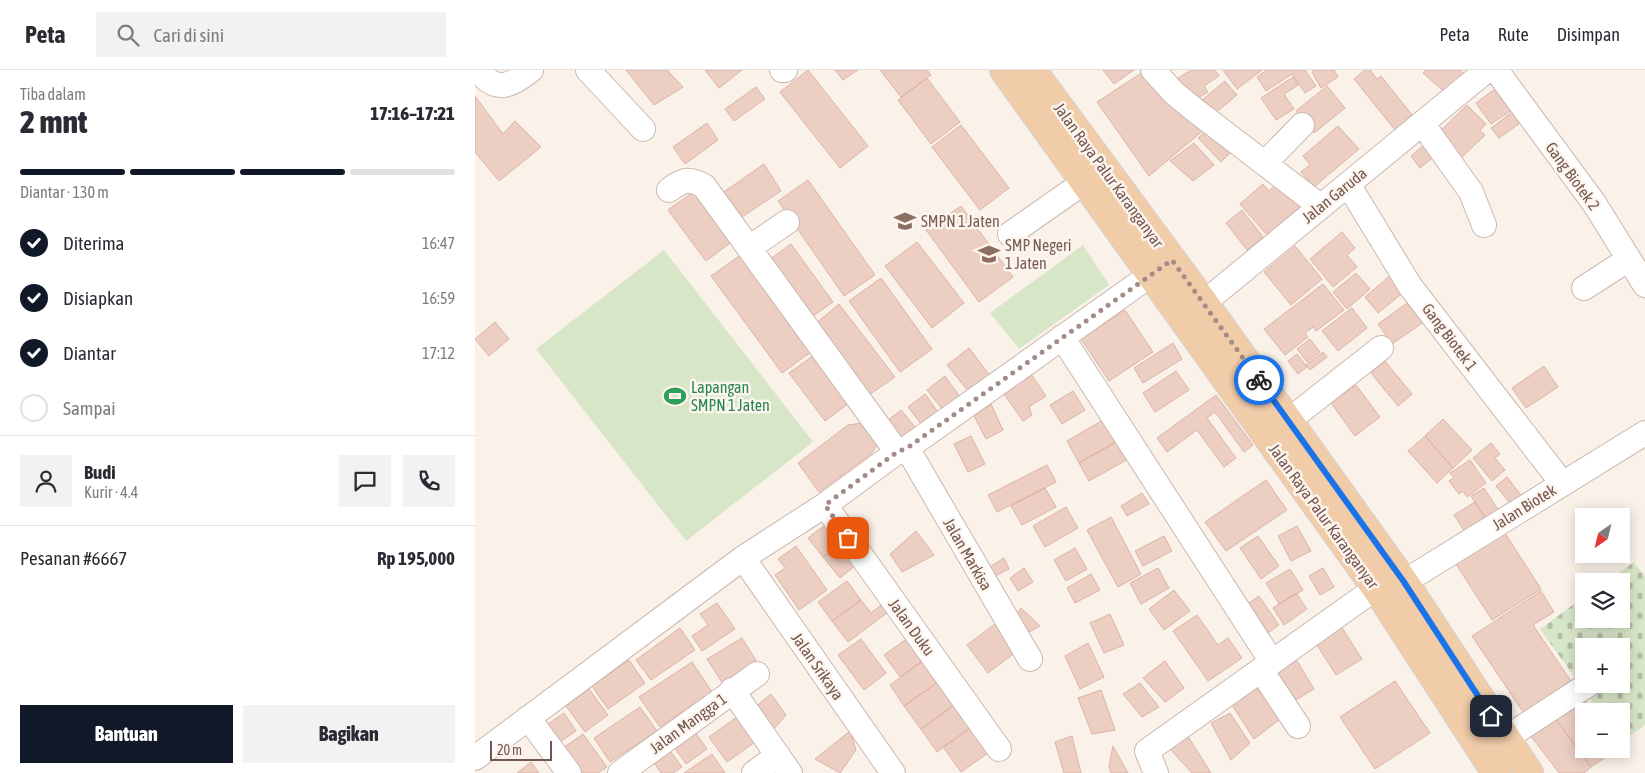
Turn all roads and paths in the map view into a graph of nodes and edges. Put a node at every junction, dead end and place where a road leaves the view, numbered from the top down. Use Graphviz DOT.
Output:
graph roads {
  1 [pos="478,70"];
  2 [pos="531,70"];
  3 [pos="588,70"];
  4 [pos="1004,70"];
  5 [pos="1032,70"];
  6 [pos="1153,70"];
  7 [pos="1483,72"];
  8 [pos="1422,123"];
  9 [pos="1302,125"];
  10 [pos="643,129"];
  11 [pos="1265,163"];
  12 [pos="1094,175"];
  13 [pos="1348,184"];
  14 [pos="669,190"];
  15 [pos="1320,206"];
  16 [pos="787,222"];
  17 [pos="1484,226"];
  18 [pos="1010,234"];
  19 [pos="749,248"];
  20 [pos="1629,259"];
  21 [pos="1161,268"];
  22 [pos="1645,284"];
  23 [pos="1584,288"];
  24 [pos="1204,302"];
  25 [pos="1183,321"];
  26 [pos="1062,337"];
  27 [pos="1381,348"];
  28 [pos="1288,420"];
  29 [pos="1645,433"];
  30 [pos="902,450"];
  31 [pos="1562,483"];
  32 [pos="825,505"];
  33 [pos="743,558"];
  34 [pos="1404,582"];
  35 [pos="1376,588"];
  36 [pos="1030,660"];
  37 [pos="1267,666"];
  38 [pos="757,674"];
  39 [pos="732,690"];
  40 [pos="1575,693"];
  41 [pos="528,718"];
  42 [pos="1298,726"];
  43 [pos="1506,738"];
  44 [pos="999,749"];
  45 [pos="477,752"];
  46 [pos="784,764"];
  47 [pos="569,773"];
  48 [pos="620,773"];
  49 [pos="753,773"];
  50 [pos="893,773"];
  51 [pos="1156,773"];
  52 [pos="1496,773"];
  53 [pos="1529,773"];
  1 -- 2 [label="street"];
  3 -- 10 [label="street"];
  4 -- 12 [label="main road, Jalan Raya Palur Karanganyar"];
  5 -- 12 [label="main road, Jalan Raya Palur Karanganyar"];
  6 -- 11 [label="street"];
  7 -- 8 [label="street, Jalan Garuda"];
  7 -- 20 [label="street, Gang Biotek 2"];
  8 -- 13 [label="street, Jalan Garuda"];
  8 -- 17 [label="street"];
  9 -- 11 [label="street"];
  11 -- 15 [label="street"];
  12 -- 18 [label="street"];
  12 -- 21 [label="main road, Jalan Raya Palur Karanganyar"];
  13 -- 15 [label="street, Jalan Garuda"];
  13 -- 31 [label="street, Gang Biotek 1"];
  14 -- 19 [label="street, Jalan Markisa"];
  15 -- 24 [label="street, Jalan Garuda"];
  16 -- 19 [label="street"];
  19 -- 30 [label="street, Jalan Markisa"];
  20 -- 22 [label="street, Gang Biotek 2"];
  20 -- 23 [label="street"];
  21 -- 24 [label="main road, Jalan Raya Palur Karanganyar"];
  21 -- 25 [label="main road, Jalan Raya Palur Karanganyar"];
  21 -- 26 [label="street"];
  24 -- 25 [label="street, Jalan Garuda"];
  24 -- 28 [label="main road, Jalan Raya Palur Karanganyar"];
  25 -- 35 [label="main road, Jalan Raya Palur Karanganyar"];
  26 -- 30 [label="street"];
  26 -- 37 [label="street"];
  27 -- 28 [label="street"];
  28 -- 34 [label="main road, Jalan Raya Palur Karanganyar"];
  29 -- 31 [label="street, Jalan Biotek"];
  30 -- 32 [label="street"];
  30 -- 36 [label="street, Jalan Markisa"];
  31 -- 34 [label="street, Jalan Biotek"];
  32 -- 33 [label="street"];
  32 -- 44 [label="street, Jalan Duku"];
  33 -- 41 [label="street"];
  33 -- 50 [label="street, Jalan Srikaya"];
  34 -- 43 [label="main road, Jalan Raya Palur Karanganyar"];
  35 -- 37 [label="street"];
  35 -- 52 [label="main road, Jalan Raya Palur Karanganyar"];
  37 -- 42 [label="street"];
  37 -- 51 [label="street"];
  38 -- 39 [label="street, Jalan Mangga 1"];
  39 -- 46 [label="street"];
  39 -- 48 [label="street, Jalan Mangga 1"];
  40 -- 43 [label="street"];
  41 -- 45 [label="street"];
  41 -- 47 [label="street"];
  43 -- 53 [label="main road, Jalan Raya Palur Karanganyar"];
  46 -- 49 [label="street"];
}
